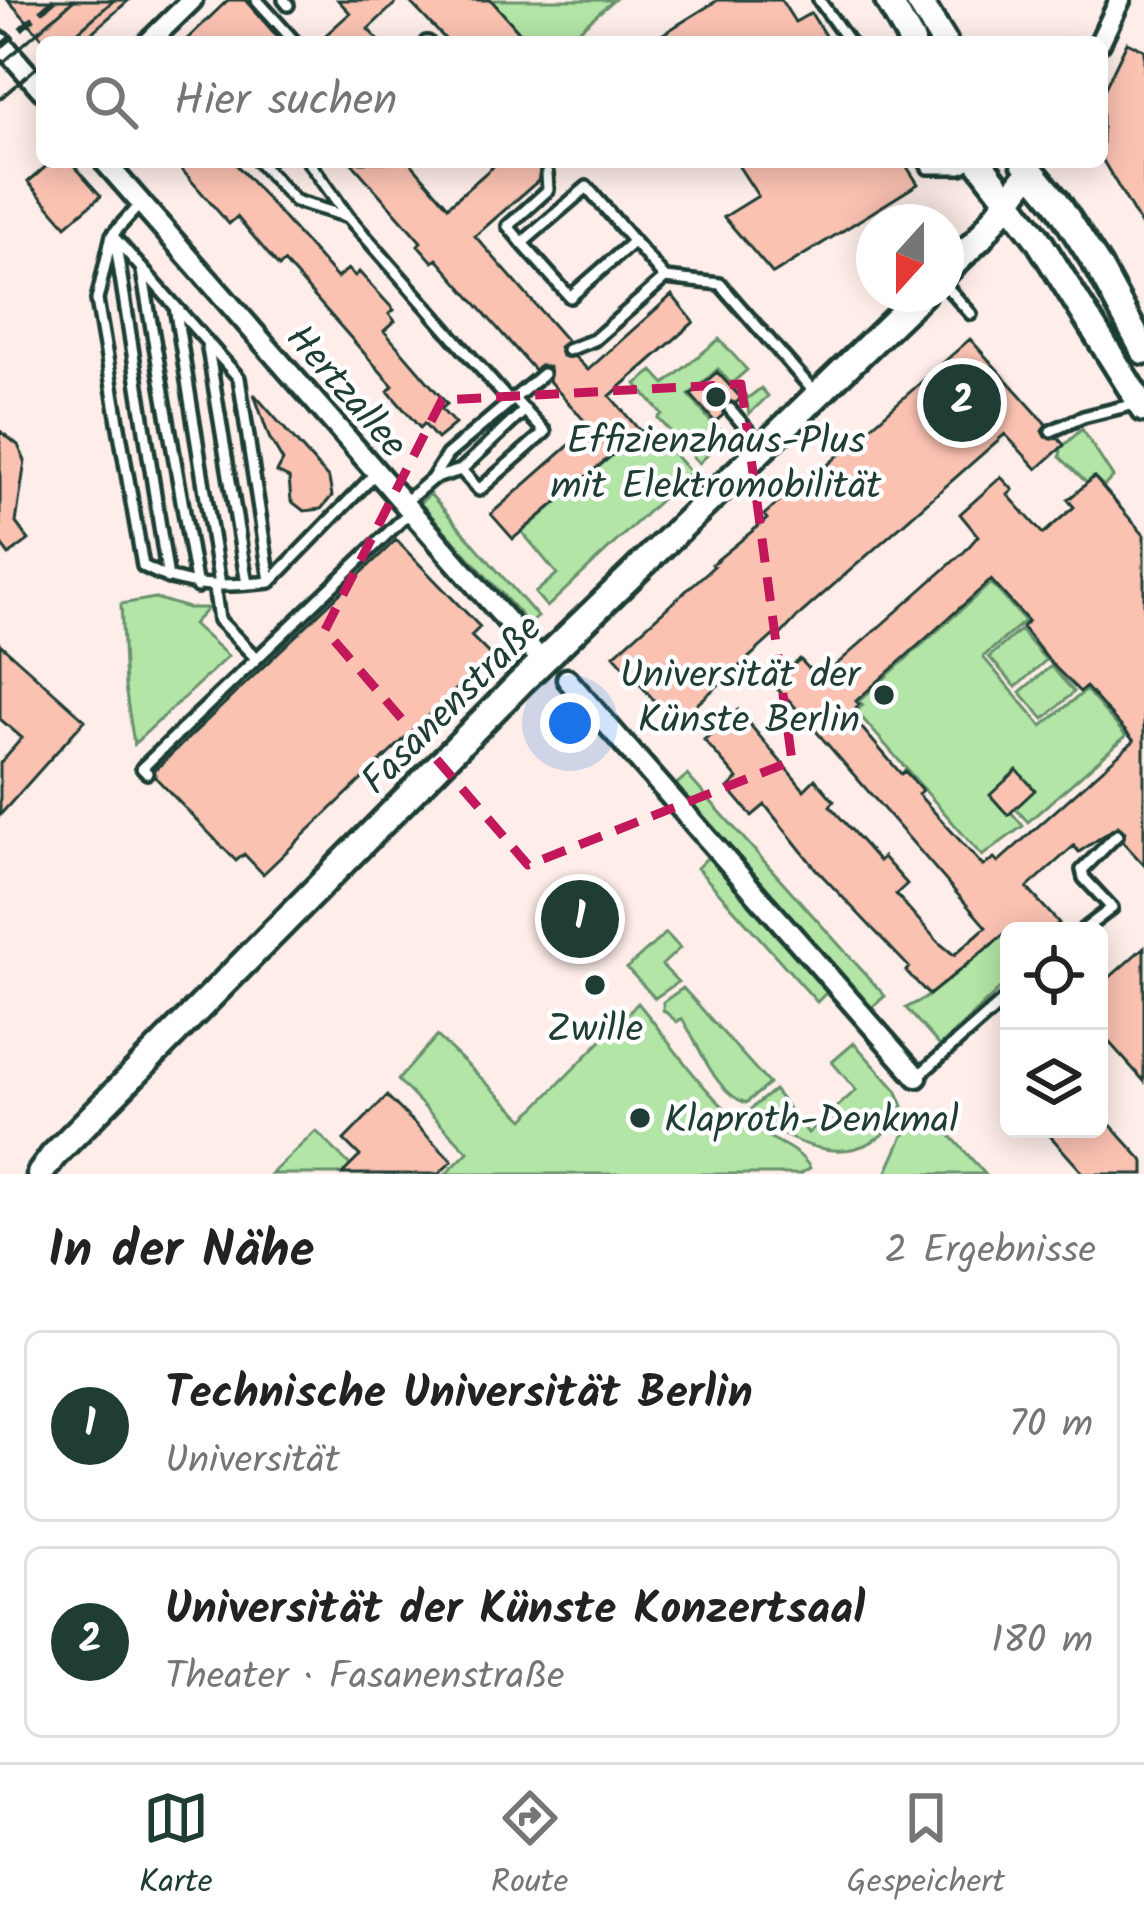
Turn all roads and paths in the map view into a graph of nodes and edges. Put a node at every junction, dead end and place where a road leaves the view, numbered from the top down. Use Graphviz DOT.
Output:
graph roads {
  1 [pos="192,0"];
  2 [pos="257,0"];
  3 [pos="819,0"];
  4 [pos="888,0"];
  5 [pos="918,0"];
  6 [pos="1120,0"];
  7 [pos="155,36"];
  8 [pos="290,36"];
  9 [pos="845,36"];
  10 [pos="909,36"];
  11 [pos="940,36"];
  12 [pos="1103,36"];
  13 [pos="0,42"];
  14 [pos="36,83"];
  15 [pos="110,168"];
  16 [pos="265,168"];
  17 [pos="313,168"];
  18 [pos="980,168"];
  19 [pos="1029,168"];
  20 [pos="1033,168"];
  21 [pos="547,173"];
  22 [pos="1009,201"];
  23 [pos="141,203"];
  24 [pos="348,218"];
  25 [pos="114,237"];
  26 [pos="634,241"];
  27 [pos="522,243"];
  28 [pos="964,254"];
  29 [pos="142,272"];
  30 [pos="665,278"];
  31 [pos="175,306"];
  32 [pos="964,306"];
  33 [pos="903,312"];
  34 [pos="971,314"];
  35 [pos="207,342"];
  36 [pos="568,350"];
  37 [pos="1144,351"];
  38 [pos="543,374"];
  39 [pos="817,395"];
  40 [pos="512,399"];
  41 [pos="1142,406"];
  42 [pos="730,409"];
  43 [pos="525,410"];
  44 [pos="1051,430"];
  45 [pos="763,448"];
  46 [pos="461,470"];
  47 [pos="431,479"];
  48 [pos="383,480"];
  49 [pos="407,507"];
  50 [pos="168,580"];
  51 [pos="270,582"];
  52 [pos="247,584"];
  53 [pos="217,585"];
  54 [pos="196,587"];
  55 [pos="256,658"];
  56 [pos="542,661"];
  57 [pos="567,679"];
  58 [pos="147,773"];
  59 [pos="1117,835"];
  60 [pos="1094,922"];
  61 [pos="1000,1004"];
  62 [pos="917,1077"];
  63 [pos="40,1174"];
  1 -- 7 [label="street"];
  2 -- 8 [label="lane"];
  3 -- 9 [label="lane"];
  4 -- 10 [label="street"];
  5 -- 11 [label="street"];
  6 -- 12 [label="street"];
  13 -- 14 [label="street"];
  15 -- 23 [label="street, Hertzallee"];
  16 -- 24 [label="lane"];
  17 -- 24 [label="lane"];
  18 -- 22 [label="street"];
  19 -- 22 [label="street"];
  20 -- 37 [label="street"];
  21 -- 27 [label="lane"];
  22 -- 28 [label="street"];
  22 -- 41 [label="street"];
  23 -- 25 [label="lane"];
  23 -- 48 [label="street, Hertzallee"];
  24 -- 40 [label="lane"];
  25 -- 29 [label="lane"];
  25 -- 50 [label="lane"];
  25 -- 50 [label="lane"];
  26 -- 27 [label="lane"];
  26 -- 27 [label="lane"];
  26 -- 30 [label="lane"];
  29 -- 31 [label="lane"];
  29 -- 54 [label="lane"];
  30 -- 36 [label="lane"];
  30 -- 39 [label="lane"];
  31 -- 35 [label="lane"];
  31 -- 53 [label="lane"];
  32 -- 34 [label="lane"];
  33 -- 39 [label="street, Fasanenstraße"];
  35 -- 51 [label="lane"];
  35 -- 52 [label="lane"];
  38 -- 40 [label="lane"];
  39 -- 45 [label="street, Fasanenstraße"];
  40 -- 43 [label="lane"];
  40 -- 47 [label="lane"];
  41 -- 44 [label="lane"];
  42 -- 45 [label="lane"];
  43 -- 46 [label="lane"];
  43 -- 46 [label="lane"];
  45 -- 56 [label="street, Fasanenstraße"];
  46 -- 47 [label="lane"];
  47 -- 49 [label="lane"];
  48 -- 49 [label="street, Hertzallee"];
  48 -- 51 [label="lane"];
  49 -- 55 [label="lane"];
  49 -- 56 [label="street, Hertzallee"];
  50 -- 54 [label="lane"];
  51 -- 52 [label="lane"];
  52 -- 53 [label="lane"];
  53 -- 54 [label="lane"];
  53 -- 55 [label="lane"];
  55 -- 58 [label="lane"];
  56 -- 63 [label="street, Fasanenstraße"];
  57 -- 62 [label="street"];
  59 -- 60 [label="lane"];
  61 -- 62 [label="lane"];
}
